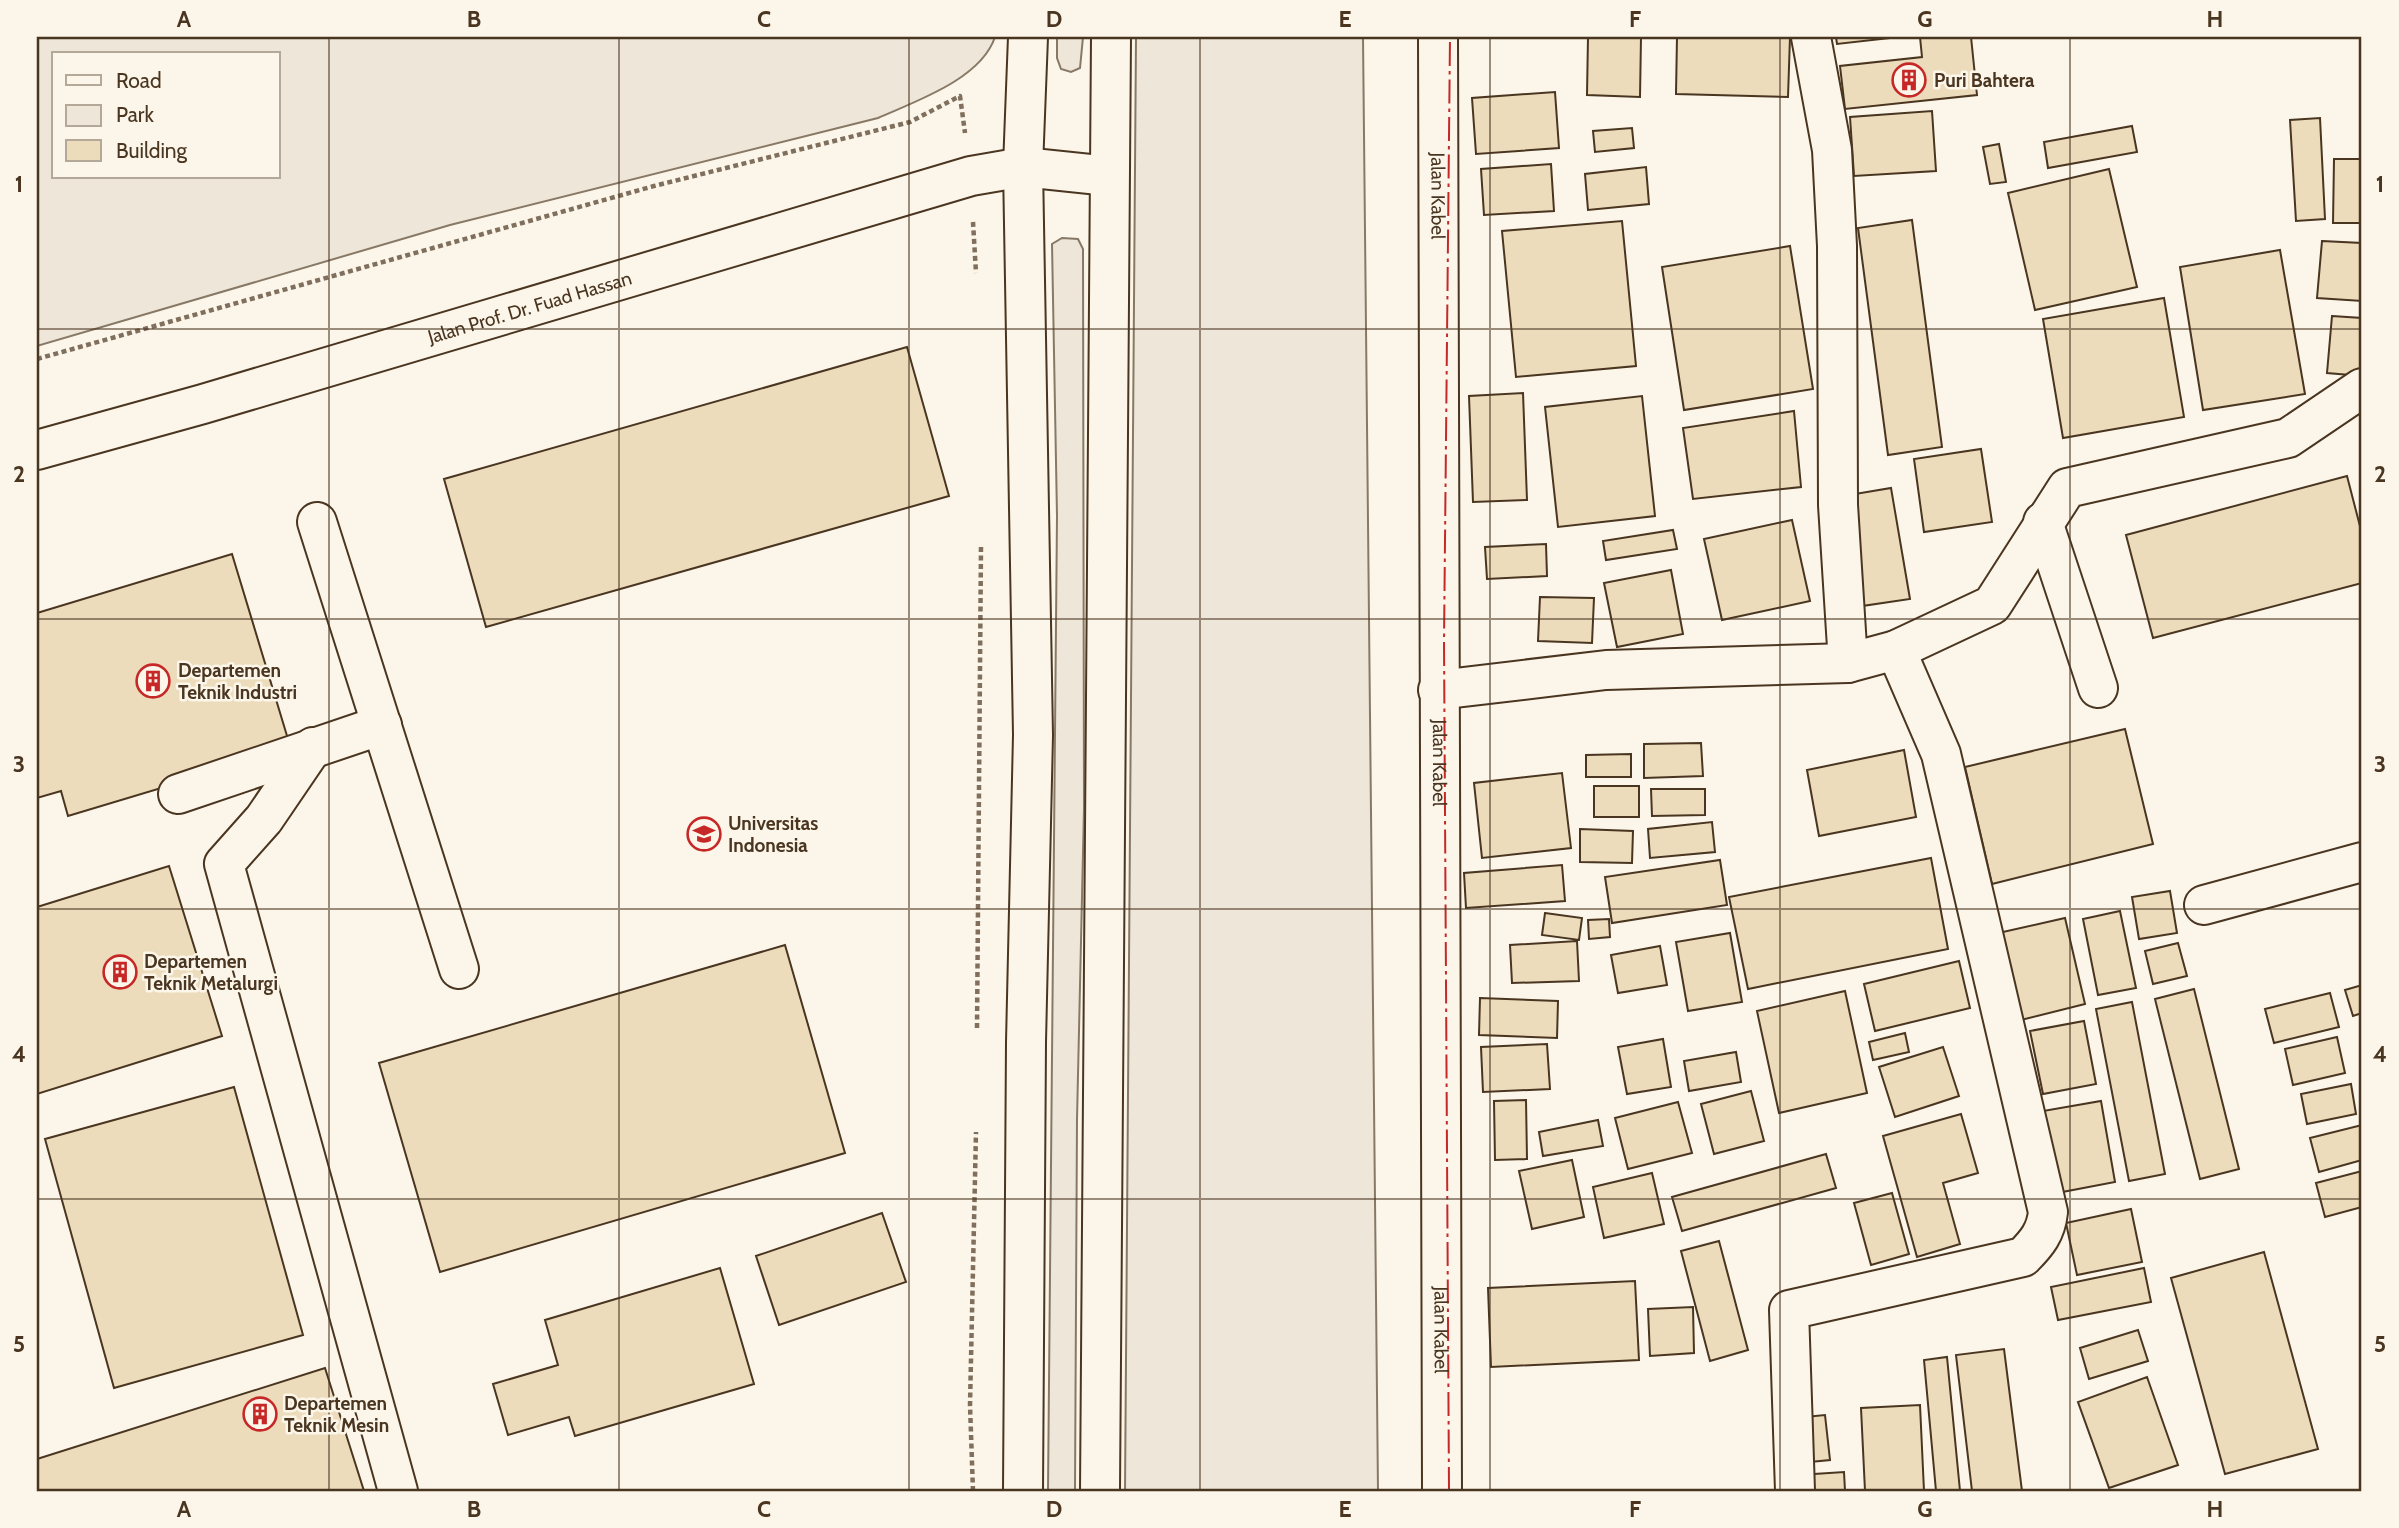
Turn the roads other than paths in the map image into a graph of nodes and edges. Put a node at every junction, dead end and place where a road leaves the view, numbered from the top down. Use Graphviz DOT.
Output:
graph roads {
  1 [pos="1028,37"];
  2 [pos="1111,37"];
  3 [pos="1438,37"];
  4 [pos="1811,37"];
  5 [pos="1023,167"];
  6 [pos="1109,176"];
  7 [pos="2360,397"];
  8 [pos="37,450"];
  9 [pos="317,522"];
  10 [pos="2043,522"];
  11 [pos="1896,650"];
  12 [pos="1848,663"];
  13 [pos="2098,688"];
  14 [pos="1438,690"];
  15 [pos="382,724"];
  16 [pos="313,747"];
  17 [pos="178,794"];
  18 [pos="2362,862"];
  19 [pos="2204,905"];
  20 [pos="459,970"];
  21 [pos="398,1491"];
  22 [pos="1023,1491"];
  23 [pos="1100,1491"];
  24 [pos="1442,1491"];
  25 [pos="1795,1491"];
  1 -- 5 [label="street"];
  2 -- 6 [label="street"];
  3 -- 14 [label="street, Jalan Kabel"];
  4 -- 12 [label="street"];
  5 -- 6 [label="street, Jalan Prof. Dr. Fuad Hassan"];
  5 -- 8 [label="street, Jalan Prof. Dr. Fuad Hassan"];
  5 -- 22 [label="street"];
  6 -- 23 [label="street"];
  7 -- 10 [label="street"];
  9 -- 15 [label="street"];
  10 -- 11 [label="street"];
  10 -- 13 [label="street"];
  11 -- 12 [label="street"];
  11 -- 25 [label="street"];
  12 -- 14 [label="street"];
  14 -- 24 [label="street, Jalan Kabel"];
  15 -- 16 [label="street"];
  15 -- 20 [label="street"];
  16 -- 17 [label="street"];
  16 -- 21 [label="street"];
  18 -- 19 [label="street"];
}
